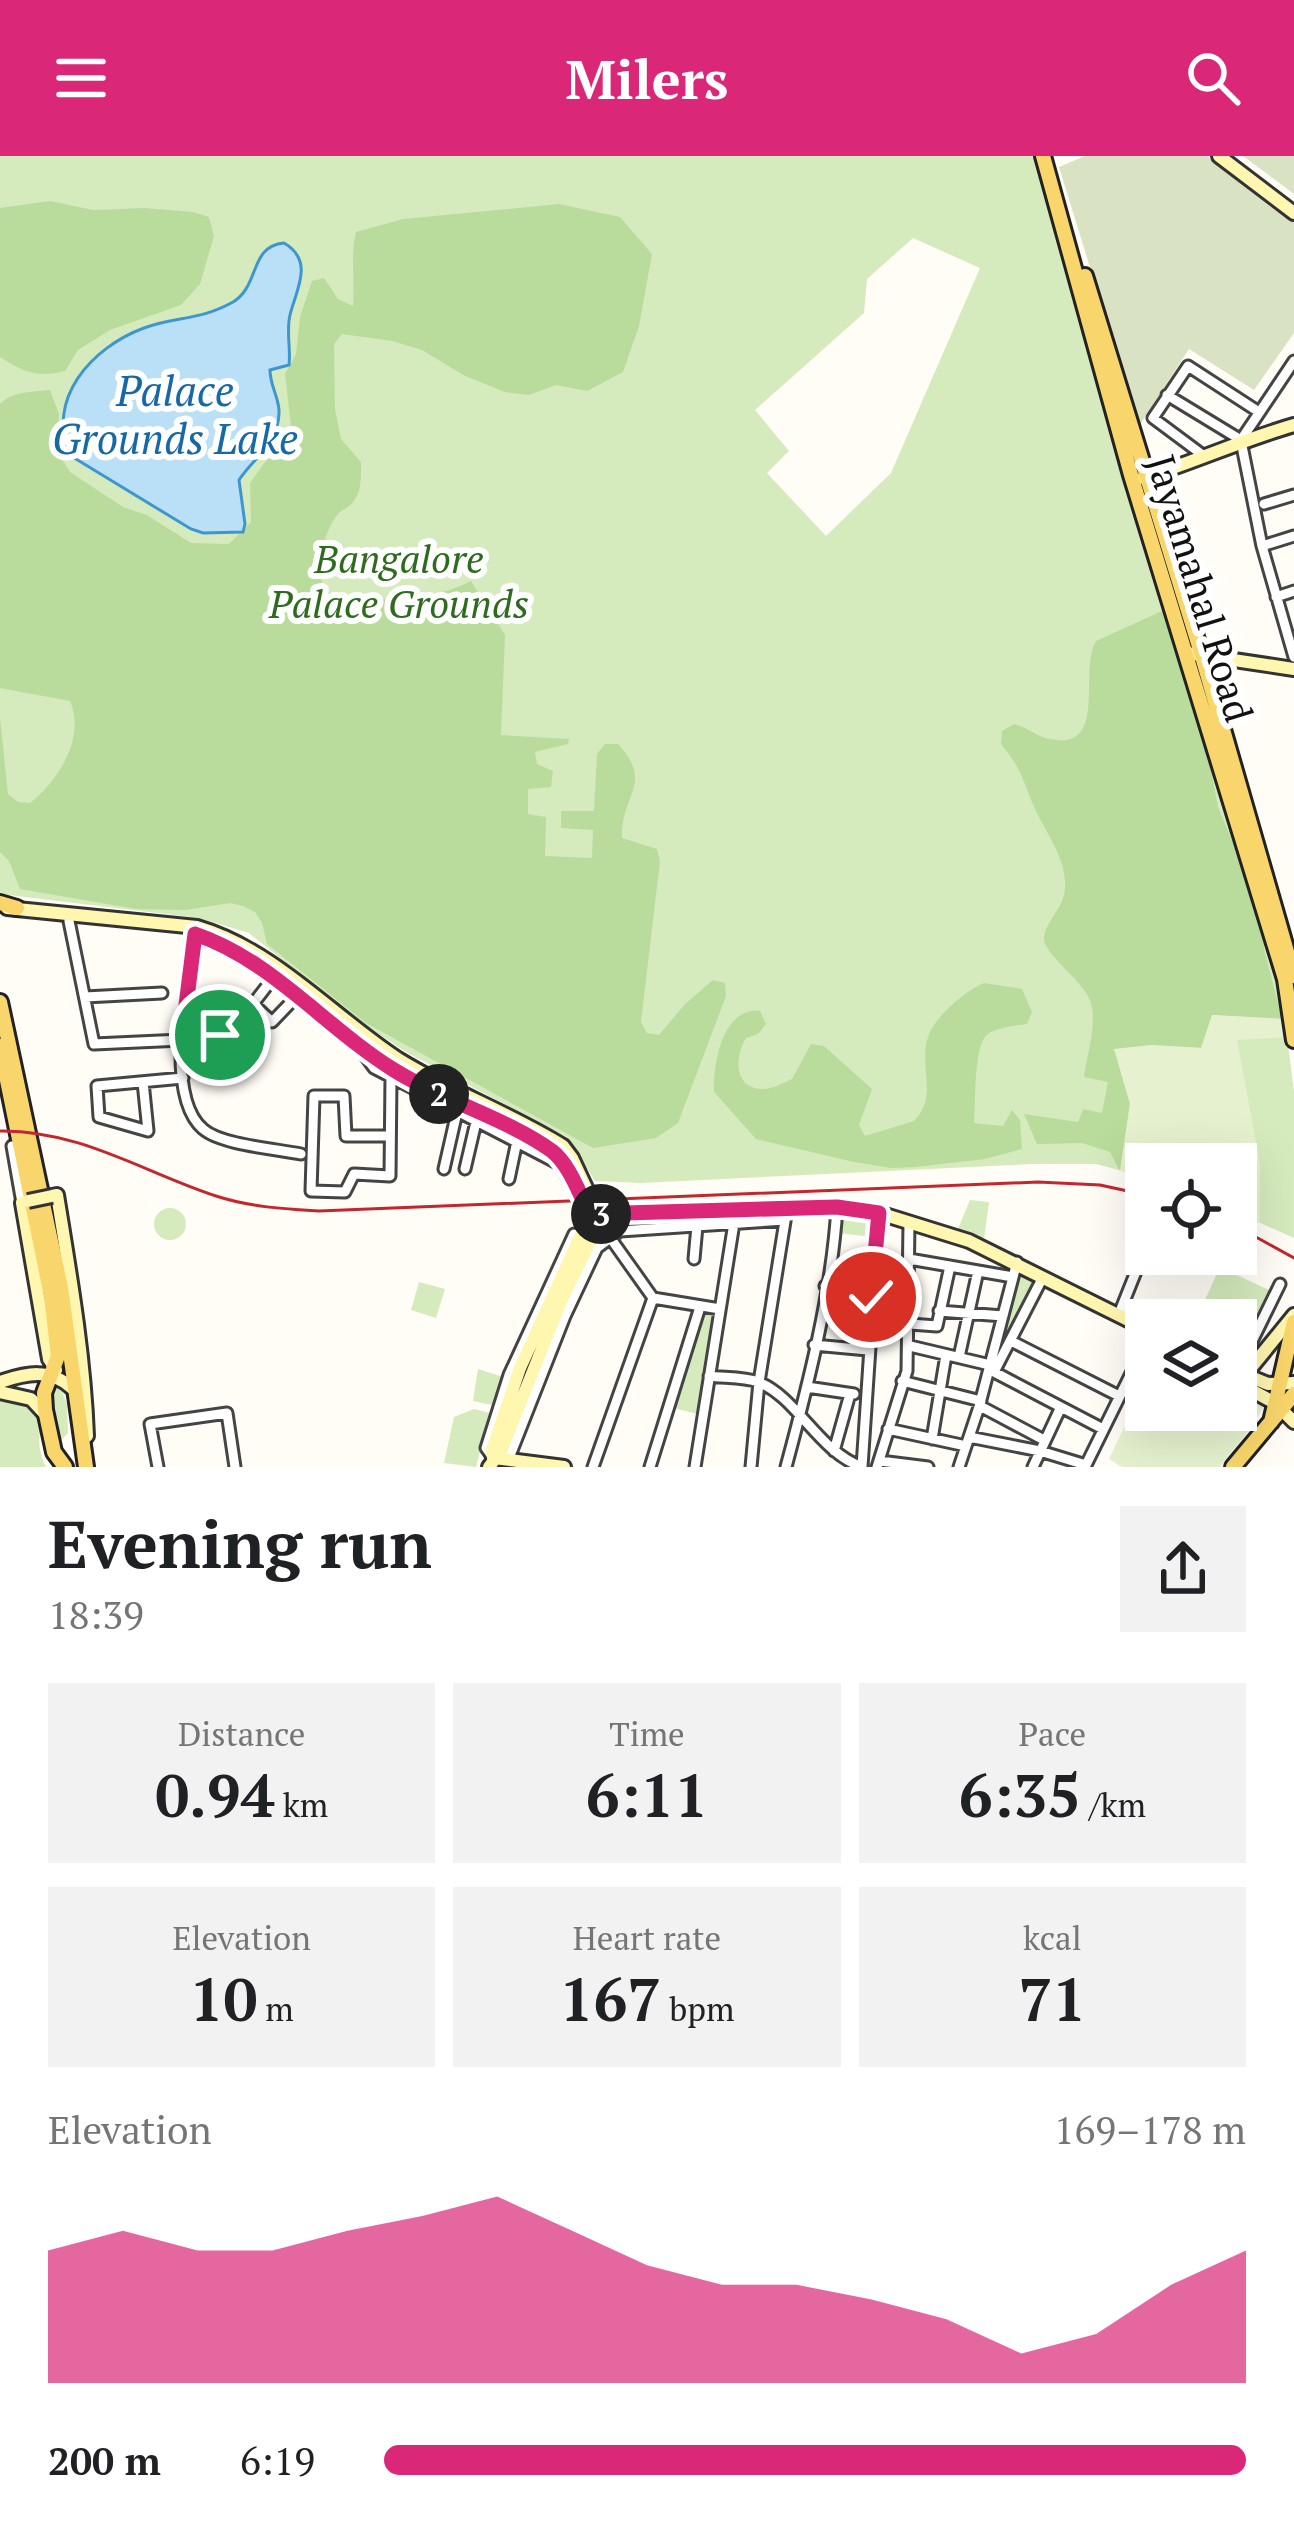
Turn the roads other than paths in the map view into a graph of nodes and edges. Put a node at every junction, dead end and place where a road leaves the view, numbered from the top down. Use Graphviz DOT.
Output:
graph roads {
  1 [pos="1046,156"];
  2 [pos="1220,156"];
  3 [pos="1232,156"];
  4 [pos="1294,204"];
  5 [pos="1294,213"];
  6 [pos="1294,361"];
  7 [pos="1167,394"];
  8 [pos="1259,412"];
  9 [pos="1294,425"];
  10 [pos="1241,440"];
  11 [pos="1227,447"];
  12 [pos="1200,453"];
  13 [pos="1139,476"];
  14 [pos="1294,495"];
  15 [pos="1264,504"];
  16 [pos="1294,536"];
  17 [pos="1262,546"];
  18 [pos="1294,591"];
  19 [pos="1276,597"];
  20 [pos="1194,653"];
  21 [pos="1294,657"];
  22 [pos="1294,669"];
  23 [pos="6,911"];
  24 [pos="69,920"];
  25 [pos="196,931"];
  26 [pos="1294,976"];
  27 [pos="273,978"];
  28 [pos="162,993"];
  29 [pos="0,994"];
  30 [pos="85,997"];
  31 [pos="296,997"];
  32 [pos="343,1028"];
  33 [pos="182,1034"];
  34 [pos="1294,1040"];
  35 [pos="230,1043"];
  36 [pos="356,1044"];
  37 [pos="6,1050"];
  38 [pos="391,1077"];
  39 [pos="183,1078"];
  40 [pos="142,1082"];
  41 [pos="4,1086"];
  42 [pos="457,1112"];
  43 [pos="476,1122"];
  44 [pos="390,1136"];
  45 [pos="517,1142"];
  46 [pos="12,1146"];
  47 [pos="302,1154"];
  48 [pos="444,1169"];
  49 [pos="465,1169"];
  50 [pos="572,1176"];
  51 [pos="509,1179"];
  52 [pos="36,1199"];
  53 [pos="837,1207"];
  54 [pos="879,1213"];
  55 [pos="784,1214"];
  56 [pos="596,1217"];
  57 [pos="734,1223"];
  58 [pos="909,1223"];
  59 [pos="697,1226"];
  60 [pos="574,1234"];
  61 [pos="609,1236"];
  62 [pos="694,1259"];
  63 [pos="909,1259"];
  64 [pos="950,1266"];
  65 [pos="1015,1270"];
  66 [pos="978,1271"];
  67 [pos="1043,1275"];
  68 [pos="1135,1275"];
  69 [pos="1280,1284"];
  70 [pos="825,1286"];
  71 [pos="871,1297"];
  72 [pos="653,1298"];
  73 [pos="700,1307"];
  74 [pos="720,1309"];
  75 [pos="939,1311"];
  76 [pos="969,1314"];
  77 [pos="1119,1314"];
  78 [pos="1003,1316"];
  79 [pos="1125,1317"];
  80 [pos="1294,1318"];
  81 [pos="910,1324"];
  82 [pos="937,1326"];
  83 [pos="1257,1335"];
  84 [pos="1011,1341"];
  85 [pos="814,1345"];
  86 [pos="910,1346"];
  87 [pos="868,1350"];
  88 [pos="941,1353"];
  89 [pos="1290,1353"];
  90 [pos="1257,1356"];
  91 [pos="959,1358"];
  92 [pos="992,1369"];
  93 [pos="55,1372"];
  94 [pos="709,1376"];
  95 [pos="1257,1379"];
  96 [pos="759,1382"];
  97 [pos="902,1382"];
  98 [pos="1,1384"];
  99 [pos="1125,1384"];
  100 [pos="1291,1386"];
  101 [pos="807,1387"];
  102 [pos="72,1388"];
  103 [pos="938,1389"];
  104 [pos="1257,1389"];
  105 [pos="850,1394"];
  106 [pos="865,1396"];
  107 [pos="1119,1396"];
  108 [pos="980,1403"];
  109 [pos="1279,1406"];
  110 [pos="1060,1409"];
  111 [pos="800,1415"];
  112 [pos="46,1419"];
  113 [pos="1294,1422"];
  114 [pos="77,1424"];
  115 [pos="888,1429"];
  116 [pos="1102,1429"];
  117 [pos="917,1436"];
  118 [pos="51,1438"];
  119 [pos="932,1438"];
  120 [pos="967,1442"];
  121 [pos="1042,1445"];
  122 [pos="834,1451"];
  123 [pos="84,1461"];
  124 [pos="497,1461"];
  125 [pos="879,1464"];
  126 [pos="912,1464"];
  127 [pos="1086,1466"];
  128 [pos="65,1467"];
  129 [pos="158,1467"];
  130 [pos="236,1467"];
  131 [pos="560,1467"];
  132 [pos="593,1467"];
  133 [pos="650,1467"];
  134 [pos="695,1467"];
  135 [pos="751,1467"];
  136 [pos="785,1467"];
  137 [pos="862,1467"];
  138 [pos="928,1467"];
  139 [pos="959,1467"];
  140 [pos="1033,1467"];
  141 [pos="1233,1467"];
  1 -- 13 [label="main road, Jayamahal Road"];
  2 -- 5 [label="street"];
  3 -- 4 [label="street"];
  6 -- 8 [label="street"];
  7 -- 8 [label="street"];
  7 -- 10 [label="street"];
  7 -- 12 [label="street"];
  8 -- 10 [label="street"];
  9 -- 10 [label="street"];
  10 -- 11 [label="street"];
  10 -- 17 [label="street"];
  11 -- 12 [label="street"];
  11 -- 13 [label="street"];
  12 -- 13 [label="street"];
  13 -- 20 [label="main road, Jayamahal Road"];
  14 -- 15 [label="street"];
  16 -- 17 [label="street"];
  17 -- 19 [label="street"];
  18 -- 19 [label="street"];
  19 -- 21 [label="street"];
  20 -- 22 [label="street"];
  20 -- 26 [label="main road, Jayamahal Road"];
  20 -- 34 [label="main road, Jayamahal Road"];
  23 -- 24 [label="street"];
  23 -- 25 [label="street"];
  24 -- 25 [label="street"];
  24 -- 30 [label="street"];
  25 -- 27 [label="street"];
  25 -- 32 [label="street"];
  25 -- 33 [label="street"];
  27 -- 31 [label="street"];
  27 -- 31 [label="street"];
  28 -- 30 [label="street"];
  29 -- 37 [label="main road"];
  30 -- 33 [label="street"];
  31 -- 32 [label="street"];
  32 -- 36 [label="street"];
  32 -- 50 [label="street"];
  33 -- 35 [label="street"];
  33 -- 39 [label="street"];
  36 -- 38 [label="street"];
  36 -- 50 [label="street"];
  37 -- 41 [label="main road"];
  37 -- 52 [label="main road"];
  38 -- 42 [label="street"];
  38 -- 44 [label="street"];
  39 -- 40 [label="street"];
  39 -- 47 [label="street"];
  40 -- 40 [label="street"];
  41 -- 52 [label="main road"];
  42 -- 43 [label="street"];
  42 -- 48 [label="street"];
  43 -- 45 [label="street"];
  43 -- 49 [label="street"];
  44 -- 44 [label="street"];
  45 -- 50 [label="street"];
  45 -- 51 [label="street"];
  46 -- 52 [label="street"];
  50 -- 56 [label="street"];
  52 -- 93 [label="main road"];
  52 -- 102 [label="main road"];
  52 -- 123 [label="street"];
  53 -- 54 [label="street"];
  53 -- 55 [label="street"];
  53 -- 70 [label="street"];
  54 -- 58 [label="street"];
  54 -- 71 [label="street"];
  55 -- 56 [label="street"];
  55 -- 57 [label="street"];
  55 -- 96 [label="street"];
  56 -- 124 [label="street"];
  56 -- 124 [label="street"];
  57 -- 59 [label="street"];
  57 -- 74 [label="street"];
  58 -- 63 [label="street"];
  58 -- 65 [label="street"];
  59 -- 61 [label="street"];
  59 -- 62 [label="street"];
  60 -- 124 [label="street"];
  61 -- 72 [label="street"];
  61 -- 124 [label="street"];
  63 -- 64 [label="street"];
  63 -- 81 [label="street"];
  64 -- 66 [label="street"];
  64 -- 75 [label="street"];
  65 -- 66 [label="street"];
  65 -- 67 [label="street"];
  65 -- 78 [label="street"];
  66 -- 76 [label="street"];
  67 -- 77 [label="street"];
  67 -- 84 [label="street"];
  68 -- 77 [label="street"];
  69 -- 83 [label="street"];
  70 -- 71 [label="street"];
  70 -- 85 [label="street"];
  71 -- 87 [label="street"];
  72 -- 73 [label="street"];
  72 -- 132 [label="street"];
  73 -- 74 [label="street"];
  73 -- 133 [label="street"];
  74 -- 94 [label="street"];
  75 -- 76 [label="street"];
  75 -- 82 [label="street"];
  76 -- 78 [label="street"];
  76 -- 91 [label="street"];
  77 -- 79 [label="street"];
  78 -- 92 [label="street"];
  80 -- 89 [label="main road"];
  80 -- 90 [label="street"];
  81 -- 82 [label="street"];
  81 -- 86 [label="street"];
  82 -- 88 [label="street"];
  84 -- 92 [label="street"];
  84 -- 107 [label="street"];
  85 -- 87 [label="street"];
  85 -- 101 [label="street"];
  86 -- 88 [label="street"];
  86 -- 97 [label="street"];
  87 -- 106 [label="street"];
  88 -- 91 [label="street"];
  88 -- 103 [label="street"];
  89 -- 100 [label="main road"];
  91 -- 92 [label="street"];
  92 -- 108 [label="street"];
  92 -- 110 [label="street"];
  93 -- 98 [label="street"];
  93 -- 102 [label="street"];
  93 -- 112 [label="main road"];
  94 -- 96 [label="street"];
  94 -- 134 [label="street"];
  95 -- 100 [label="street"];
  96 -- 111 [label="street"];
  96 -- 135 [label="street"];
  97 -- 103 [label="street"];
  97 -- 115 [label="street"];
  98 -- 112 [label="street"];
  99 -- 107 [label="street"];
  100 -- 109 [label="main road"];
  101 -- 105 [label="street"];
  101 -- 111 [label="street"];
  102 -- 114 [label="main road"];
  103 -- 108 [label="street"];
  103 -- 119 [label="street"];
  104 -- 109 [label="street"];
  105 -- 106 [label="street"];
  105 -- 122 [label="street"];
  106 -- 137 [label="street"];
  107 -- 116 [label="street"];
  108 -- 120 [label="street"];
  108 -- 121 [label="street"];
  109 -- 113 [label="street"];
  109 -- 141 [label="main road"];
  110 -- 116 [label="street"];
  110 -- 121 [label="street"];
  111 -- 122 [label="street"];
  111 -- 136 [label="street"];
  112 -- 118 [label="main road"];
  114 -- 118 [label="main road"];
  114 -- 123 [label="main road"];
  115 -- 117 [label="street"];
  115 -- 125 [label="street"];
  116 -- 127 [label="street"];
  117 -- 119 [label="street"];
  117 -- 126 [label="street"];
  118 -- 128 [label="main road"];
  119 -- 120 [label="street"];
  120 -- 121 [label="street"];
  120 -- 139 [label="street"];
  121 -- 127 [label="street"];
  121 -- 140 [label="street"];
  122 -- 137 [label="street"];
  124 -- 131 [label="street"];
  125 -- 126 [label="street"];
  126 -- 138 [label="street"];
  129 -- 130 [label="street"];
}
